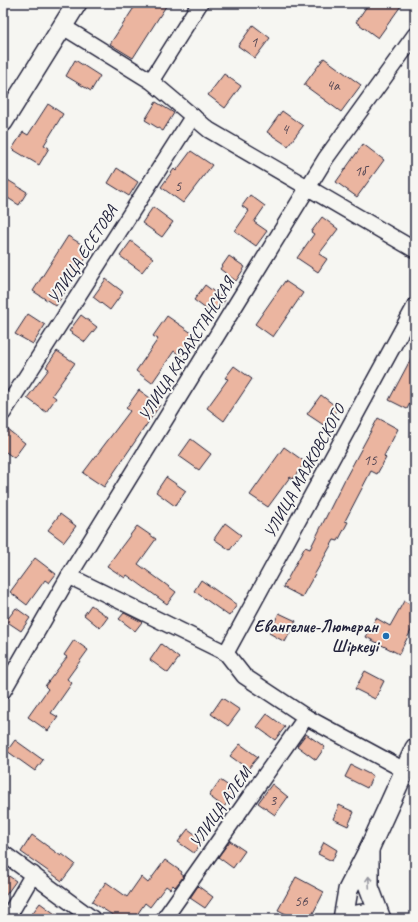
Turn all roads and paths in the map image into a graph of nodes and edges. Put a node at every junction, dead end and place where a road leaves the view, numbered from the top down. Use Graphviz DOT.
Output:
graph roads {
  1 [pos="77,3"];
  2 [pos="200,3"];
  3 [pos="62,26"];
  4 [pos="415,35"];
  5 [pos="151,81"];
  6 [pos="193,116"];
  7 [pos="3,122"];
  8 [pos="307,188"];
  9 [pos="415,250"];
  10 [pos="415,306"];
  11 [pos="3,413"];
  12 [pos="69,576"];
  13 [pos="226,653"];
  14 [pos="3,691"];
  15 [pos="306,717"];
  16 [pos="415,748"];
  17 [pos="404,770"];
  18 [pos="369,848"];
  19 [pos="3,853"];
  20 [pos="33,874"];
  21 [pos="7,919"];
  22 [pos="93,919"];
  23 [pos="164,919"];
  24 [pos="343,919"];
  25 [pos="348,919"];
  26 [pos="381,919"];
  1 -- 3 [label="street"];
  2 -- 5 [label="street"];
  3 -- 5 [label="street"];
  3 -- 7 [label="street"];
  4 -- 8 [label="street, УЛИЦА КАЗАХСТАНСКАЯ"];
  5 -- 6 [label="street"];
  6 -- 8 [label="street"];
  6 -- 11 [label="street, УЛИЦА ЕСЕТОВА"];
  8 -- 9 [label="street"];
  8 -- 12 [label="street, УЛИЦА КАЗАХСТАНСКАЯ"];
  10 -- 13 [label="street, УЛИЦА МАЯКОВСКОГО"];
  12 -- 13 [label="street"];
  12 -- 14 [label="street, УЛИЦА КАЗАХСТАНСКАЯ"];
  13 -- 15 [label="street"];
  15 -- 17 [label="street"];
  15 -- 23 [label="street, УЛИЦА АЛЕМ"];
  16 -- 17 [label="street"];
  17 -- 18 [label="street"];
  18 -- 24 [label="street"];
  26 -- 18 [label="street, one-way"];
  19 -- 20 [label="street"];
  20 -- 21 [label="street"];
  20 -- 22 [label="street"];
  25 -- 26 [label="street"];
}
